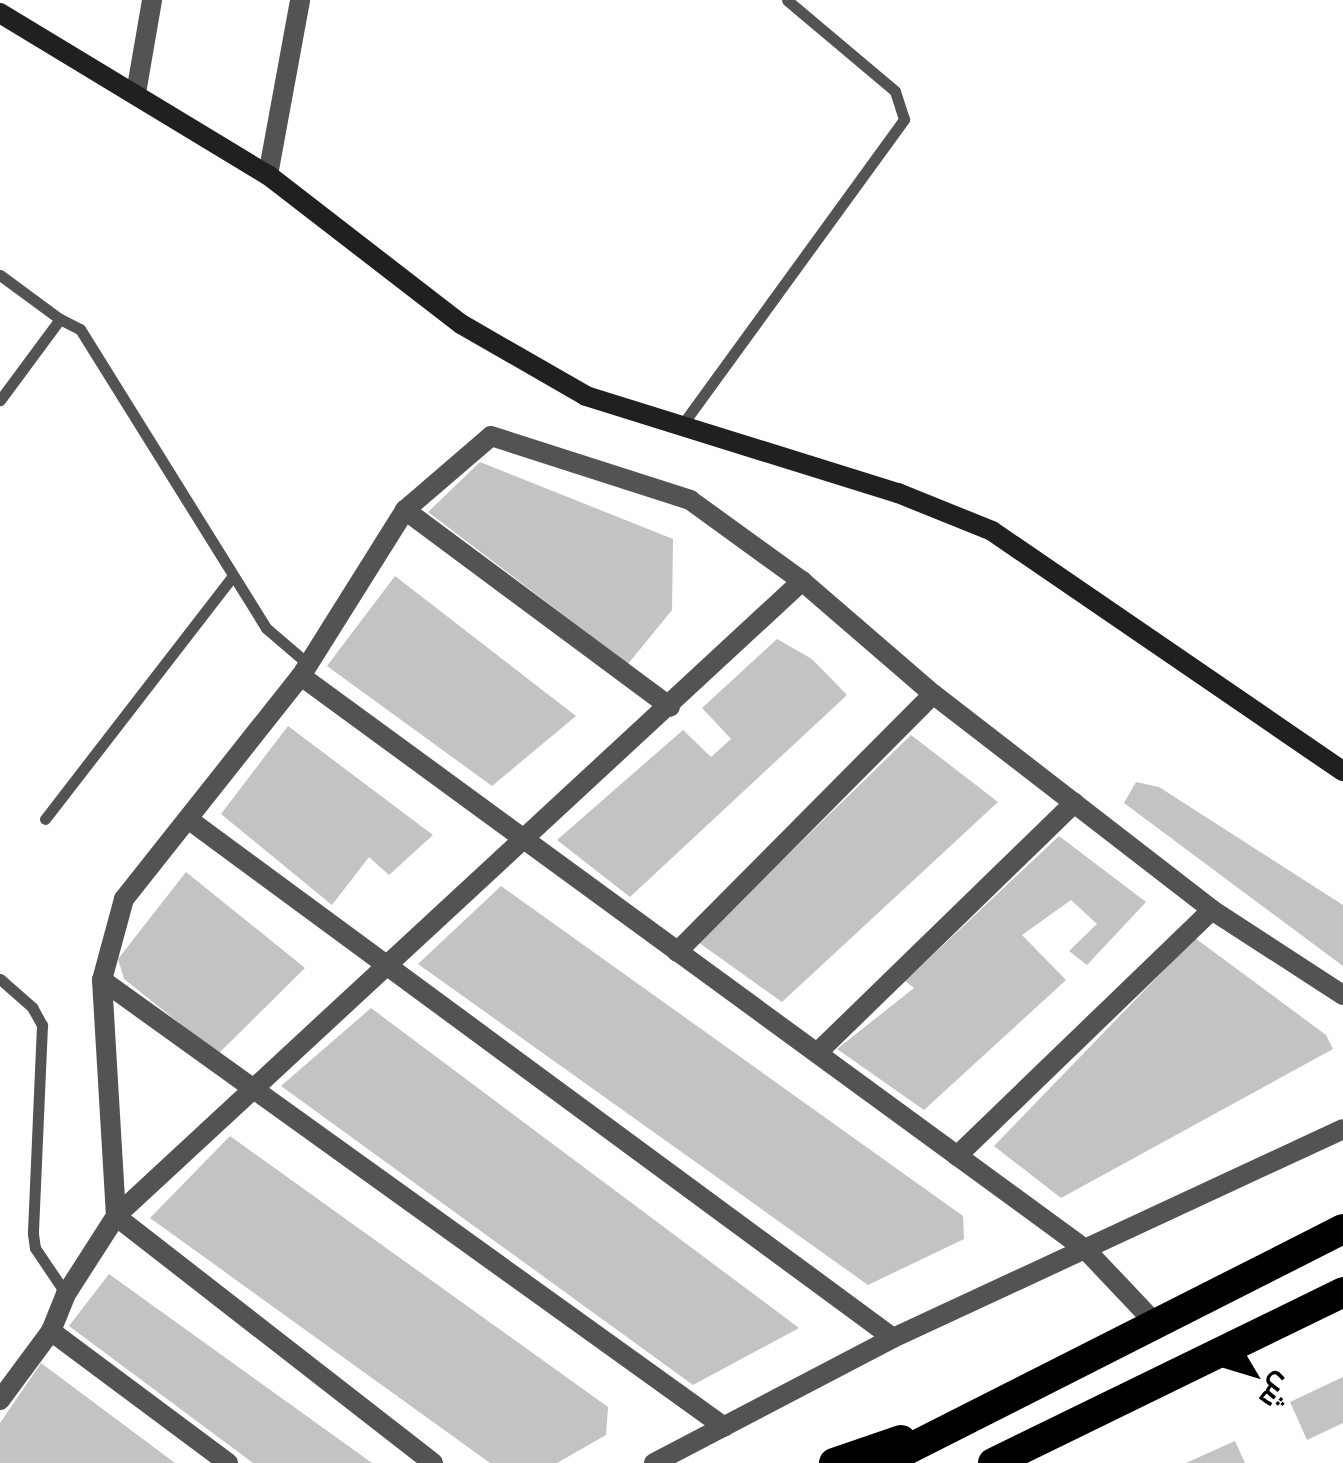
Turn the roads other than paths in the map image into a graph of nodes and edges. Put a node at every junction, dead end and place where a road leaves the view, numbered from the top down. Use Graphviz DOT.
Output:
graph roads {
  1 [pos="152,0"];
  2 [pos="300,0"];
  3 [pos="786,0"];
  4 [pos="0,13"];
  5 [pos="136,93"];
  6 [pos="268,175"];
  7 [pos="0,275"];
  8 [pos="60,318"];
  9 [pos="0,400"];
  10 [pos="682,425"];
  11 [pos="405,510"];
  12 [pos="232,577"];
  13 [pos="802,582"];
  14 [pos="304,670"];
  15 [pos="933,694"];
  16 [pos="670,707"];
  17 [pos="1343,770"];
  18 [pos="1074,803"];
  19 [pos="45,819"];
  20 [pos="188,819"];
  21 [pos="526,840"];
  22 [pos="1212,910"];
  23 [pos="678,952"];
  24 [pos="390,965"];
  25 [pos="0,978"];
  26 [pos="102,980"];
  27 [pos="1343,995"];
  28 [pos="817,1053"];
  29 [pos="254,1089"];
  30 [pos="1343,1129"];
  31 [pos="957,1156"];
  32 [pos="116,1216"];
  33 [pos="1343,1229"];
  34 [pos="1086,1250"];
  35 [pos="1343,1292"];
  36 [pos="66,1294"];
  37 [pos="1154,1322"];
  38 [pos="51,1331"];
  39 [pos="893,1338"];
  40 [pos="0,1400"];
  41 [pos="1086,1416"];
  42 [pos="960,1420"];
  43 [pos="724,1427"];
  44 [pos="228,1463"];
  45 [pos="433,1463"];
  46 [pos="654,1463"];
  47 [pos="834,1463"];
  48 [pos="881,1463"];
  49 [pos="994,1463"];
  50 [pos="1027,1463"];
  1 -- 5 [label="street"];
  2 -- 6 [label="street"];
  3 -- 10 [label="lane"];
  4 -- 5 [label="street"];
  5 -- 6 [label="street"];
  6 -- 10 [label="street"];
  7 -- 8 [label="lane"];
  8 -- 9 [label="lane"];
  8 -- 12 [label="lane"];
  10 -- 17 [label="street"];
  11 -- 13 [label="street"];
  11 -- 14 [label="street"];
  11 -- 16 [label="street"];
  12 -- 14 [label="lane"];
  12 -- 19 [label="lane"];
  13 -- 15 [label="street"];
  13 -- 16 [label="street"];
  14 -- 20 [label="street"];
  14 -- 21 [label="street"];
  15 -- 18 [label="street"];
  15 -- 23 [label="street"];
  16 -- 21 [label="street"];
  18 -- 22 [label="street"];
  18 -- 28 [label="street"];
  20 -- 24 [label="street"];
  20 -- 26 [label="street"];
  21 -- 23 [label="street"];
  21 -- 24 [label="street"];
  22 -- 27 [label="street"];
  22 -- 31 [label="street"];
  23 -- 28 [label="street"];
  24 -- 29 [label="street"];
  24 -- 39 [label="street"];
  25 -- 36 [label="lane"];
  26 -- 29 [label="street"];
  26 -- 32 [label="street"];
  28 -- 31 [label="street"];
  29 -- 32 [label="street"];
  29 -- 43 [label="street"];
  30 -- 34 [label="street"];
  31 -- 34 [label="street"];
  32 -- 36 [label="street"];
  32 -- 45 [label="street"];
  33 -- 37 [label="highway"];
  34 -- 37 [label="street"];
  34 -- 39 [label="street"];
  35 -- 41 [label="highway"];
  36 -- 38 [label="street"];
  37 -- 42 [label="highway"];
  38 -- 40 [label="street"];
  38 -- 44 [label="street"];
  39 -- 43 [label="street"];
  41 -- 49 [label="highway"];
  41 -- 50 [label="highway"];
  42 -- 47 [label="highway"];
  42 -- 48 [label="highway"];
  43 -- 46 [label="street"];
}
